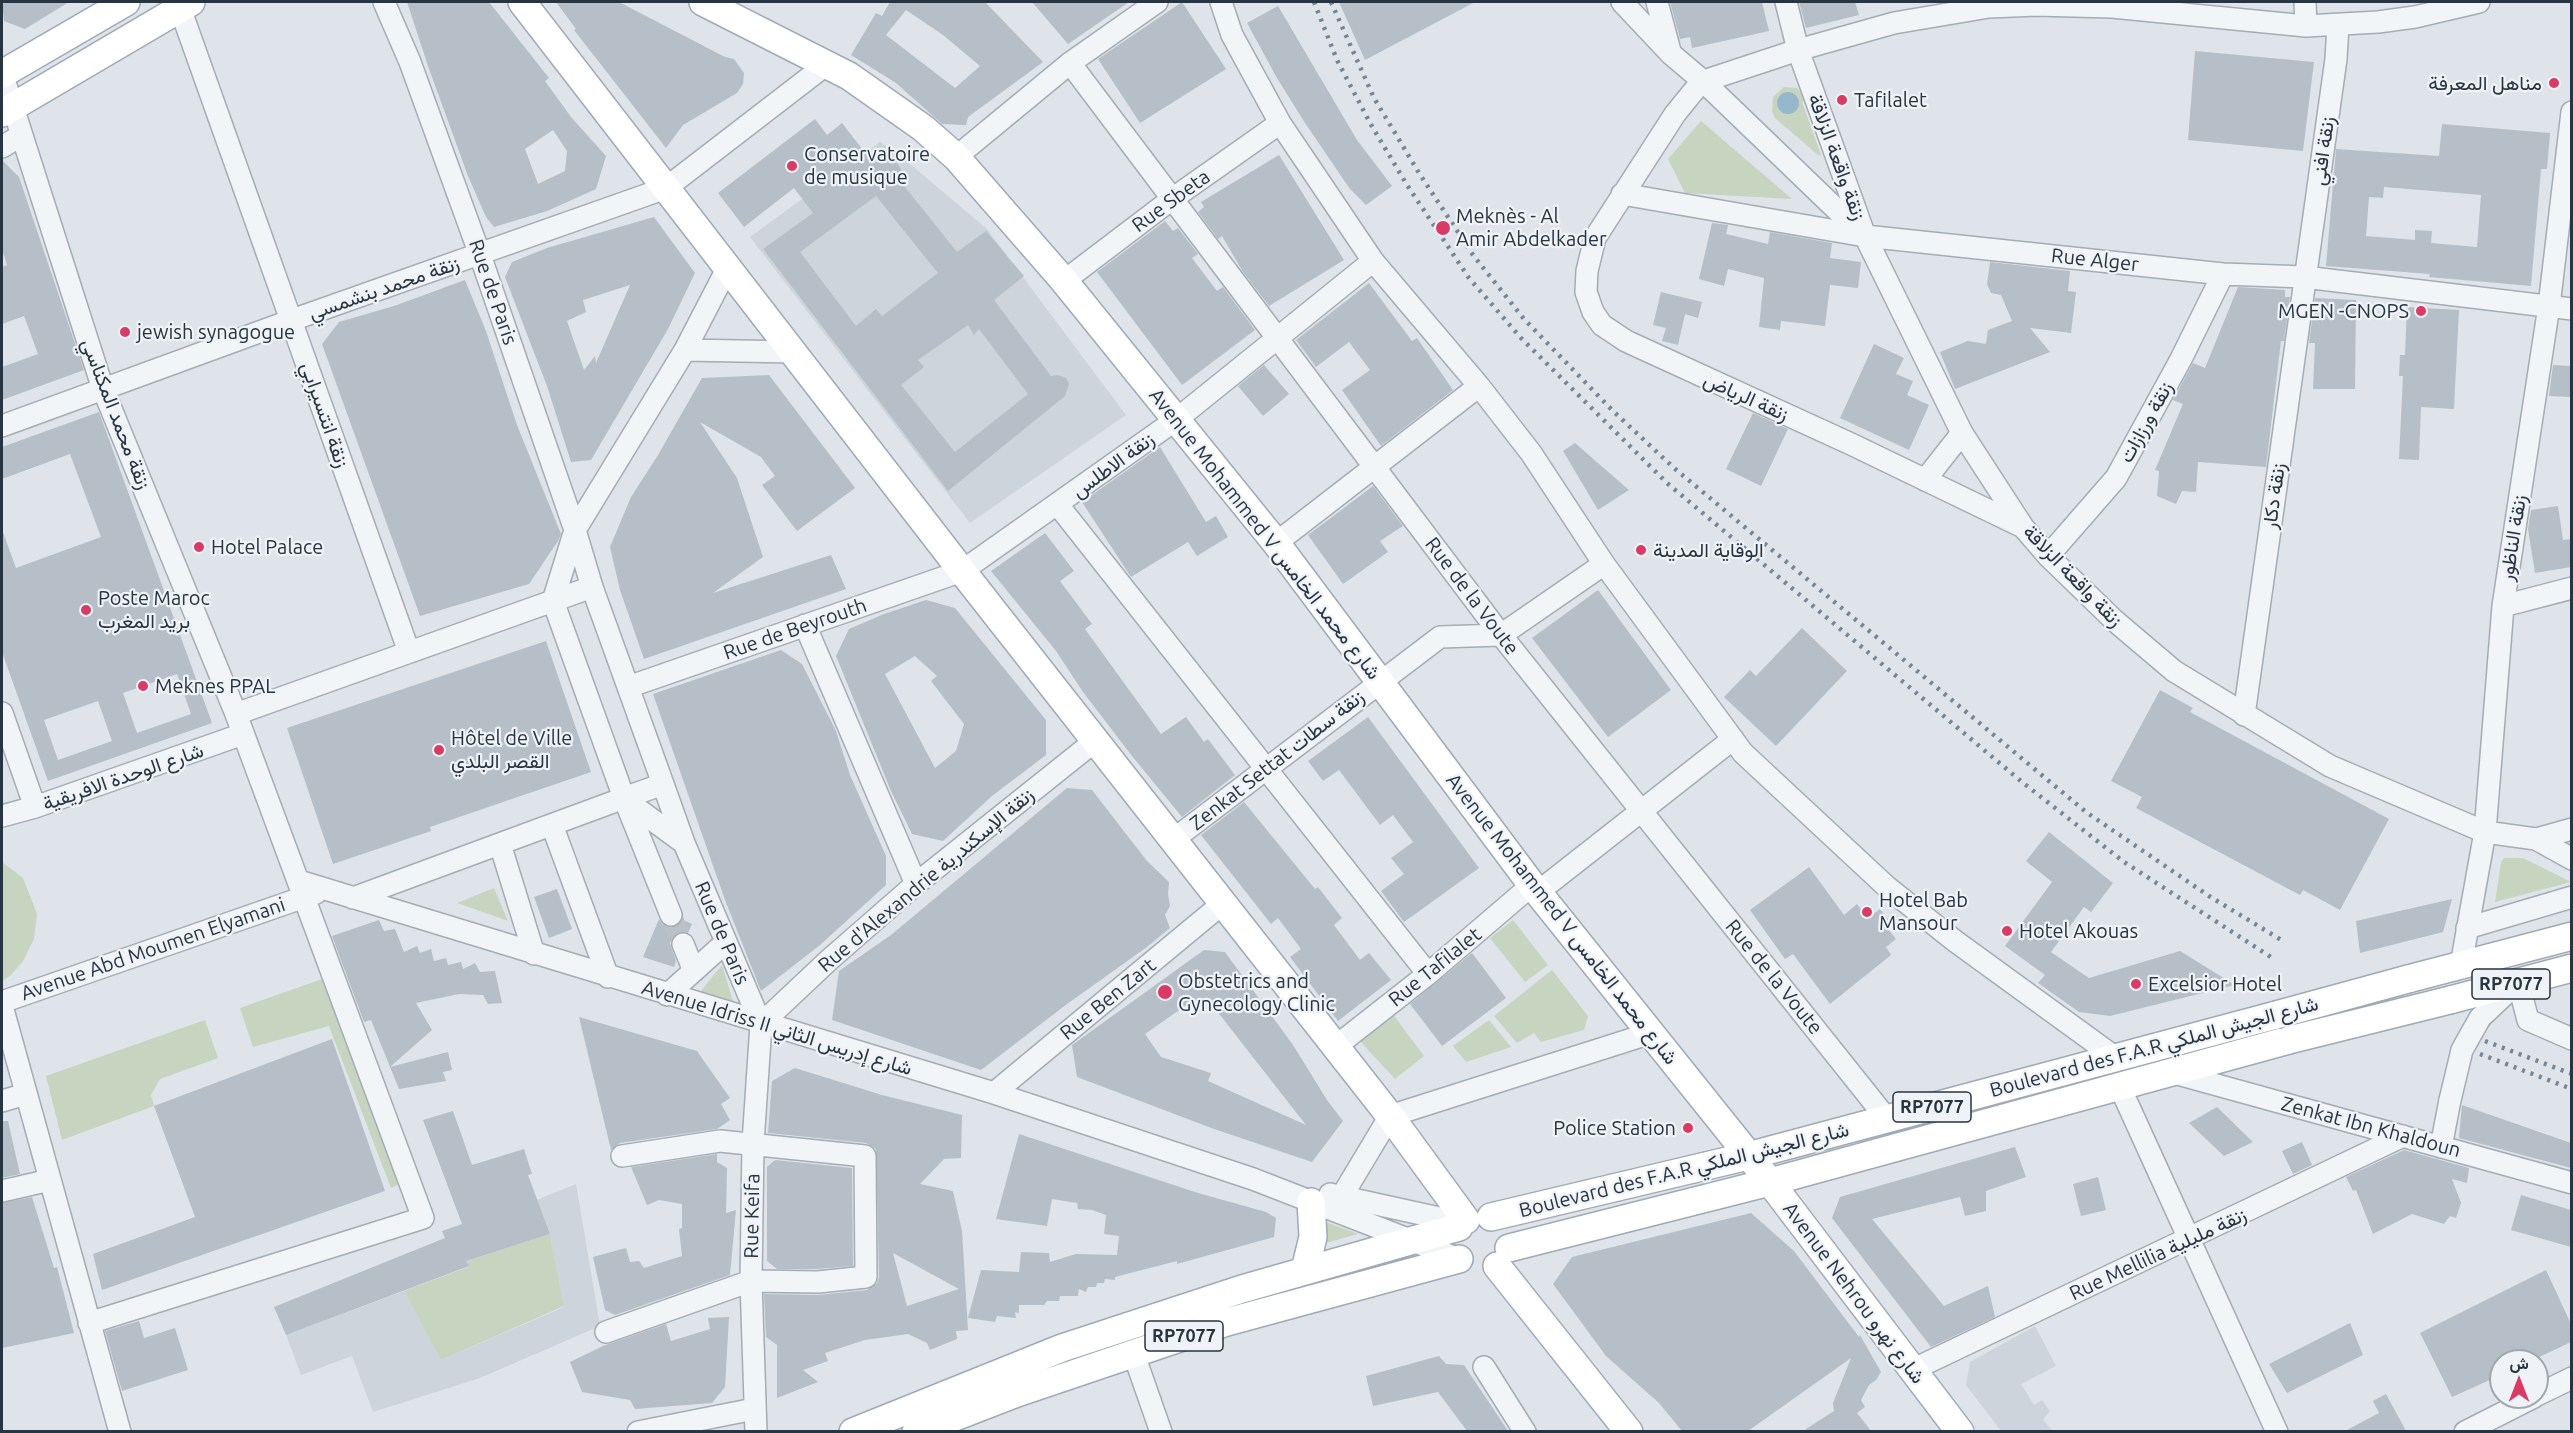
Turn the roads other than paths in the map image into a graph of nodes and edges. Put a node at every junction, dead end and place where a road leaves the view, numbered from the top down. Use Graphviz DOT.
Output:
graph roads {
  1 [pos="126,2"];
  2 [pos="384,2"];
  3 [pos="522,2"];
  4 [pos="703,2"];
  5 [pos="1157,2"];
  6 [pos="1221,2"];
  7 [pos="1622,2"];
  8 [pos="1657,2"];
  9 [pos="1786,2"];
  10 [pos="2305,2"];
  11 [pos="2479,2"];
  12 [pos="185,5"];
  13 [pos="2338,25"];
  14 [pos="2306,26"];
  15 [pos="1798,50"];
  16 [pos="1671,54"];
  17 [pos="1070,63"];
  18 [pos="827,64"];
  19 [pos="2,74"];
  20 [pos="1704,82"];
  21 [pos="6,110"];
  22 [pos="2571,112"];
  23 [pos="1280,123"];
  24 [pos="20,136"];
  25 [pos="2,147"];
  26 [pos="956,157"];
  27 [pos="1839,160"];
  28 [pos="1805,179"];
  29 [pos="666,188"];
  30 [pos="1622,194"];
  31 [pos="1172,199"];
  32 [pos="1865,236"];
  33 [pos="480,255"];
  34 [pos="1373,261"];
  35 [pos="728,267"];
  36 [pos="2223,274"];
  37 [pos="2304,277"];
  38 [pos="1065,281"];
  39 [pos="2549,306"];
  40 [pos="2571,309"];
  41 [pos="292,320"];
  42 [pos="1277,338"];
  43 [pos="685,351"];
  44 [pos="794,352"];
  45 [pos="1479,386"];
  46 [pos="103,388"];
  47 [pos="1177,418"];
  48 [pos="2,426"];
  49 [pos="1962,433"];
  50 [pos="1375,465"];
  51 [pos="1925,480"];
  52 [pos="1058,505"];
  53 [pos="2023,527"];
  54 [pos="575,530"];
  55 [pos="1276,543"];
  56 [pos="2048,556"];
  57 [pos="1604,564"];
  58 [pos="962,571"];
  59 [pos="592,587"];
  60 [pos="2571,588"];
  61 [pos="553,601"];
  62 [pos="2503,606"];
  63 [pos="805,625"];
  64 [pos="1501,635"];
  65 [pos="409,652"];
  66 [pos="1379,681"];
  67 [pos="628,687"];
  68 [pos="2,713"];
  69 [pos="2244,715"];
  70 [pos="240,724"];
  71 [pos="1732,739"];
  72 [pos="1095,741"];
  73 [pos="1267,770"];
  74 [pos="663,784"];
  75 [pos="624,798"];
  76 [pos="35,807"];
  77 [pos="1641,811"];
  78 [pos="2,816"];
  79 [pos="552,825"];
  80 [pos="2571,829"];
  81 [pos="2486,832"];
  82 [pos="1173,839"];
  83 [pos="2536,839"];
  84 [pos="684,843"];
  85 [pos="500,844"];
  86 [pos="2571,858"];
  87 [pos="916,885"];
  88 [pos="302,889"];
  89 [pos="1535,889"];
  90 [pos="325,890"];
  91 [pos="2571,897"];
  92 [pos="353,898"];
  93 [pos="1222,904"];
  94 [pos="672,915"];
  95 [pos="2467,928"];
  96 [pos="2571,936"];
  97 [pos="726,942"];
  98 [pos="683,944"];
  99 [pos="534,954"];
  100 [pos="2461,964"];
  101 [pos="2571,969"];
  102 [pos="694,970"];
  103 [pos="1428,974"];
  104 [pos="608,976"];
  105 [pos="2518,982"];
  106 [pos="667,995"];
  107 [pos="2,1004"];
  108 [pos="761,1024"];
  109 [pos="1650,1033"];
  110 [pos="2571,1039"];
  111 [pos="1335,1047"];
  112 [pos="2116,1058"];
  113 [pos="2170,1072"];
  114 [pos="2120,1085"];
  115 [pos="994,1093"];
  116 [pos="26,1094"];
  117 [pos="2,1101"];
  118 [pos="1390,1116"];
  119 [pos="1887,1119"];
  120 [pos="2403,1136"];
  121 [pos="753,1143"];
  122 [pos="2441,1147"];
  123 [pos="622,1156"];
  124 [pos="1748,1156"];
  125 [pos="1253,1179"];
  126 [pos="50,1180"];
  127 [pos="1770,1182"];
  128 [pos="2571,1183"];
  129 [pos="2,1191"];
  130 [pos="1342,1196"];
  131 [pos="1311,1202"];
  132 [pos="1470,1222"];
  133 [pos="2190,1239"];
  134 [pos="1409,1240"];
  135 [pos="1503,1257"];
  136 [pos="1459,1259"];
  137 [pos="1305,1270"];
  138 [pos="751,1281"];
  139 [pos="89,1323"];
  140 [pos="606,1332"];
  141 [pos="1133,1352"];
  142 [pos="1484,1367"];
  143 [pos="1912,1370"];
  144 [pos="2571,1378"];
  145 [pos="2549,1389"];
  146 [pos="754,1409"];
  147 [pos="2509,1409"];
  148 [pos="923,1430"];
  149 [pos="120,1431"];
  150 [pos="638,1431"];
  151 [pos="756,1431"];
  152 [pos="853,1431"];
  153 [pos="1161,1431"];
  154 [pos="1525,1431"];
  155 [pos="1629,1431"];
  156 [pos="1960,1431"];
  157 [pos="2277,1431"];
  158 [pos="2465,1431"];
  1 -- 19 [label="main road"];
  2 -- 33 [label="street, Rue de Paris"];
  3 -- 29 [label="main road"];
  4 -- 18 [label="main road, Avenue Mohammed V شارع محمد الخامس"];
  5 -- 17 [label="street"];
  6 -- 23 [label="street"];
  7 -- 16 [label="street"];
  8 -- 16 [label="street"];
  9 -- 15 [label="street, زنقة واقعة الزلاقة"];
  10 -- 14 [label="street"];
  11 -- 13 [label="street"];
  12 -- 21 [label="main road"];
  12 -- 41 [label="street, زنقة انتسيرابي"];
  13 -- 14 [label="street"];
  13 -- 37 [label="street, زنقة افني"];
  14 -- 15 [label="street"];
  15 -- 20 [label="street"];
  15 -- 27 [label="street, زنقة واقعة الزلاقة"];
  16 -- 20 [label="street"];
  17 -- 26 [label="street"];
  17 -- 31 [label="street, Rue de la Voute"];
  18 -- 26 [label="main road, Avenue Mohammed V شارع محمد الخامس"];
  18 -- 29 [label="street, زنقة محمد بنشمسي"];
  19 -- 21 [label="street, زنقة محمد المكناسي"];
  20 -- 28 [label="street"];
  20 -- 30 [label="street"];
  21 -- 24 [label="street, زنقة محمد المكناسي"];
  22 -- 39 [label="street, زنقة الناظور"];
  23 -- 31 [label="street, Rue Sbeta"];
  23 -- 34 [label="street"];
  24 -- 25 [label="street"];
  24 -- 46 [label="street, زنقة محمد المكناسي"];
  26 -- 38 [label="main road, Avenue Mohammed V شارع محمد الخامس"];
  27 -- 28 [label="street"];
  27 -- 32 [label="street, زنقة واقعة الزلاقة"];
  28 -- 32 [label="street"];
  29 -- 33 [label="street, زنقة محمد بنشمسي"];
  29 -- 35 [label="main road"];
  30 -- 32 [label="street, Rue Alger"];
  30 -- 51 [label="street, زنقة الرياض"];
  31 -- 38 [label="street, Rue Sbeta"];
  31 -- 42 [label="street, Rue de la Voute"];
  32 -- 36 [label="street, Rue Alger"];
  32 -- 49 [label="street, زنقة واقعة الزلاقة"];
  33 -- 41 [label="street, زنقة محمد بنشمسي"];
  33 -- 54 [label="street, Rue de Paris"];
  34 -- 42 [label="street, زنقة الاطلس"];
  34 -- 45 [label="street"];
  35 -- 43 [label="street"];
  35 -- 44 [label="main road"];
  36 -- 37 [label="street, Rue Alger"];
  36 -- 56 [label="street, زنقة ورزازات"];
  37 -- 39 [label="street, Rue Alger"];
  37 -- 69 [label="street, زنقة دكار"];
  38 -- 47 [label="main road, Avenue Mohammed V شارع محمد الخامس"];
  39 -- 40 [label="street, Rue Alger"];
  39 -- 62 [label="street, زنقة الناظور"];
  41 -- 46 [label="street, زنقة محمد بنشمسي"];
  41 -- 65 [label="street, زنقة انتسيرابي"];
  42 -- 47 [label="street, زنقة الاطلس"];
  42 -- 50 [label="street, Rue de la Voute"];
  43 -- 44 [label="street"];
  43 -- 54 [label="street"];
  44 -- 58 [label="main road"];
  45 -- 50 [label="street"];
  45 -- 57 [label="street"];
  46 -- 48 [label="street, زنقة محمد بنشمسي"];
  46 -- 70 [label="street, زنقة محمد المكناسي"];
  47 -- 52 [label="street, زنقة الاطلس"];
  47 -- 55 [label="main road, Avenue Mohammed V شارع محمد الخامس"];
  49 -- 51 [label="street"];
  49 -- 53 [label="street, زنقة واقعة الزلاقة"];
  50 -- 55 [label="street"];
  50 -- 64 [label="street, Rue de la Voute"];
  51 -- 53 [label="street, زنقة الرياض"];
  52 -- 58 [label="street, زنقة الاطلس"];
  52 -- 73 [label="street"];
  53 -- 56 [label="street, زنقة واقعة الزلاقة"];
  54 -- 59 [label="street, Rue de Paris"];
  54 -- 61 [label="street"];
  55 -- 66 [label="main road, Avenue Mohammed V شارع محمد الخامس"];
  56 -- 69 [label="street, زنقة واقعة الزلاقة"];
  57 -- 64 [label="street"];
  57 -- 71 [label="street"];
  58 -- 63 [label="street, Rue de Beyrouth"];
  58 -- 72 [label="main road"];
  59 -- 61 [label="street, شارع الوحدة الافريقية"];
  59 -- 67 [label="street, Rue de Paris"];
  60 -- 62 [label="street"];
  61 -- 65 [label="street, شارع الوحدة الافريقية"];
  61 -- 75 [label="street"];
  62 -- 81 [label="street, زنقة الناظور"];
  63 -- 67 [label="street, Rue de Beyrouth"];
  63 -- 87 [label="street"];
  64 -- 66 [label="street, Zenkat Settat زنقة سطات"];
  64 -- 77 [label="street, Rue de la Voute"];
  65 -- 70 [label="street, شارع الوحدة الافريقية"];
  66 -- 73 [label="street, Zenkat Settat زنقة سطات"];
  66 -- 89 [label="main road, Avenue Mohammed V شارع محمد الخامس"];
  67 -- 74 [label="street, Rue de Paris"];
  68 -- 76 [label="street"];
  69 -- 81 [label="street, زنقة واقعة الزلاقة"];
  70 -- 76 [label="street, شارع الوحدة الافريقية"];
  70 -- 88 [label="street, زنقة محمد المكناسي"];
  71 -- 77 [label="street, Rue Tafilalet"];
  71 -- 112 [label="street"];
  72 -- 82 [label="main road"];
  72 -- 87 [label="street, Rue d'Alexandrie زنقة الإسكندرية"];
  73 -- 82 [label="street, Zenkat Settat زنقة سطات"];
  73 -- 103 [label="street"];
  74 -- 75 [label="street"];
  74 -- 84 [label="street, Rue de Paris"];
  75 -- 79 [label="street"];
  75 -- 84 [label="street"];
  75 -- 94 [label="street"];
  76 -- 78 [label="street, شارع الوحدة الافريقية"];
  77 -- 89 [label="street, Rue Tafilalet"];
  77 -- 119 [label="street, Rue de la Voute"];
  79 -- 85 [label="street"];
  79 -- 104 [label="street"];
  80 -- 83 [label="street, زنقة واقعة الزلاقة"];
  81 -- 83 [label="street, زنقة واقعة الزلاقة"];
  81 -- 95 [label="street, زنقة الناظور"];
  82 -- 93 [label="main road"];
  83 -- 86 [label="street, زنقة واقعة الزلاقة"];
  84 -- 97 [label="street, Rue de Paris"];
  85 -- 92 [label="street"];
  85 -- 99 [label="street"];
  87 -- 108 [label="street, Rue d'Alexandrie زنقة الإسكندرية"];
  88 -- 90 [label="street, Avenue Abd Moumen Elyamani"];
  88 -- 107 [label="street, Avenue Abd Moumen Elyamani"];
  88 -- 139 [label="street, زنقة محمد المكناسي"];
  89 -- 103 [label="street, Rue Tafilalet"];
  89 -- 109 [label="main road, Avenue Mohammed V شارع محمد الخامس"];
  90 -- 92 [label="street, Avenue Idriss II شارع إدريس الثاني"];
  91 -- 95 [label="street"];
  92 -- 99 [label="street, Avenue Idriss II شارع إدريس الثاني"];
  93 -- 111 [label="main road"];
  93 -- 115 [label="street, Rue Ben Zart"];
  95 -- 100 [label="street, زنقة الناظور"];
  96 -- 100 [label="main road, Boulevard des F.A.R شارع الجيش الملكي / RP7077"];
  97 -- 102 [label="street"];
  97 -- 108 [label="street, Rue de Paris"];
  98 -- 102 [label="street"];
  99 -- 104 [label="street, Avenue Idriss II شارع إدريس الثاني"];
  100 -- 112 [label="main road, Boulevard des F.A.R شارع الجيش الملكي / RP7077, bridge"];
  101 -- 105 [label="main road, Boulevard des F.A.R شارع الجيش الملكي / RP7077"];
  102 -- 106 [label="street"];
  103 -- 111 [label="street, Rue Tafilalet"];
  104 -- 106 [label="street, Avenue Idriss II شارع إدريس الثاني"];
  105 -- 110 [label="street"];
  105 -- 113 [label="main road, Boulevard des F.A.R شارع الجيش الملكي / RP7077, bridge"];
  105 -- 122 [label="street, bridge"];
  106 -- 108 [label="street, Avenue Idriss II شارع إدريس الثاني"];
  107 -- 116 [label="street"];
  108 -- 115 [label="street, Avenue Idriss II شارع إدريس الثاني"];
  108 -- 121 [label="street, Rue Keifa"];
  109 -- 118 [label="street"];
  109 -- 124 [label="main road, Avenue Mohammed V شارع محمد الخامس"];
  111 -- 118 [label="main road"];
  112 -- 119 [label="main road, Boulevard des F.A.R شارع الجيش الملكي / RP7077"];
  113 -- 114 [label="main road, Boulevard des F.A.R شارع الجيش الملكي / RP7077"];
  113 -- 120 [label="street, Zenkat Ibn Khaldoun"];
  114 -- 127 [label="main road, Boulevard des F.A.R شارع الجيش الملكي / RP7077"];
  114 -- 133 [label="street"];
  115 -- 125 [label="street, Avenue Idriss II شارع إدريس الثاني"];
  116 -- 117 [label="street"];
  116 -- 126 [label="street"];
  118 -- 130 [label="street"];
  118 -- 132 [label="main road"];
  119 -- 124 [label="main road, Boulevard des F.A.R شارع الجيش الملكي / RP7077"];
  120 -- 122 [label="street, Zenkat Ibn Khaldoun"];
  120 -- 133 [label="street, Rue Mellilia زنقة مليلية"];
  121 -- 123 [label="street"];
  121 -- 138 [label="street, Rue Keifa"];
  121 -- 138 [label="street"];
  122 -- 128 [label="street, Zenkat Ibn Khaldoun"];
  124 -- 127 [label="main road, Avenue Nehrou شارع نهرو"];
  124 -- 132 [label="main road, Boulevard des F.A.R شارع الجيش الملكي / RP7077"];
  125 -- 130 [label="street, Avenue Idriss II شارع إدريس الثاني"];
  125 -- 131 [label="street, Avenue Idriss II شارع إدريس الثاني"];
  126 -- 129 [label="street"];
  126 -- 139 [label="street"];
  127 -- 135 [label="main road, Boulevard des F.A.R شارع الجيش الملكي / RP7077"];
  127 -- 143 [label="main road, Avenue Nehrou شارع نهرو"];
  130 -- 132 [label="street, Avenue Idriss II شارع إدريس الثاني"];
  131 -- 134 [label="street, Avenue Idriss II شارع إدريس الثاني"];
  131 -- 137 [label="main road"];
  132 -- 134 [label="main road, Boulevard des F.A.R شارع الجيش الملكي / RP7077"];
  132 -- 135 [label="main road"];
  132 -- 136 [label="main road"];
  133 -- 143 [label="street, Rue Mellilia زنقة مليلية"];
  133 -- 157 [label="street"];
  134 -- 136 [label="street, Avenue Idriss II شارع إدريس الثاني"];
  134 -- 137 [label="main road, Boulevard des F.A.R شارع الجيش الملكي / RP7077"];
  135 -- 136 [label="main road, RP7077"];
  135 -- 155 [label="main road"];
  136 -- 141 [label="main road, RP7077"];
  137 -- 152 [label="main road, Boulevard des F.A.R شارع الجيش الملكي / RP7077"];
  138 -- 140 [label="street"];
  138 -- 146 [label="street, Rue Keifa"];
  139 -- 149 [label="street"];
  141 -- 148 [label="main road, RP7077"];
  141 -- 153 [label="street"];
  142 -- 154 [label="street"];
  143 -- 156 [label="main road, Avenue Nehrou شارع نهرو"];
  144 -- 145 [label="street"];
  146 -- 150 [label="street"];
  146 -- 151 [label="street"];
  147 -- 158 [label="street"];
}
